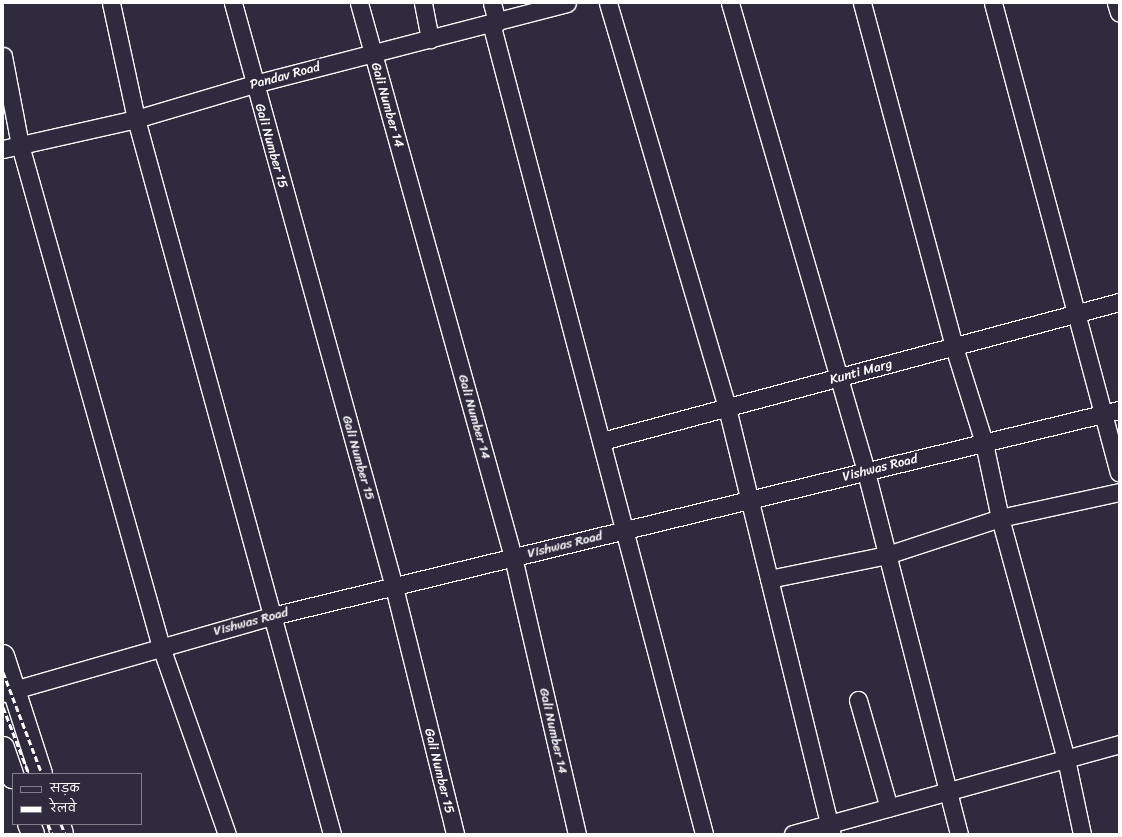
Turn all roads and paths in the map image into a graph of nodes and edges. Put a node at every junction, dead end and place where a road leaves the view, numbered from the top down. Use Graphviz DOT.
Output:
graph roads {
  1 [pos="111,3"];
  2 [pos="233,3"];
  3 [pos="359,3"];
  4 [pos="422,3"];
  5 [pos="492,3"];
  6 [pos="567,3"];
  7 [pos="608,3"];
  8 [pos="730,3"];
  9 [pos="862,3"];
  10 [pos="994,3"];
  11 [pos="1116,3"];
  12 [pos="1119,13"];
  13 [pos="494,23"];
  14 [pos="430,39"];
  15 [pos="372,54"];
  16 [pos="3,56"];
  17 [pos="254,84"];
  18 [pos="136,119"];
  19 [pos="20,145"];
  20 [pos="3,149"];
  21 [pos="1119,302"];
  22 [pos="1077,312"];
  23 [pos="954,347"];
  24 [pos="839,378"];
  25 [pos="727,408"];
  26 [pos="1112,412"];
  27 [pos="602,441"];
  28 [pos="984,443"];
  29 [pos="866,472"];
  30 [pos="1119,472"];
  31 [pos="1119,492"];
  32 [pos="749,500"];
  33 [pos="1000,518"];
  34 [pos="625,530"];
  35 [pos="887,555"];
  36 [pos="513,557"];
  37 [pos="769,579"];
  38 [pos="394,587"];
  39 [pos="272,616"];
  40 [pos="161,647"];
  41 [pos="3,656"];
  42 [pos="9,691"];
  43 [pos="858,700"];
  44 [pos="1119,744"];
  45 [pos="3,748"];
  46 [pos="1066,759"];
  47 [pos="41,773"];
  48 [pos="12,774"];
  49 [pos="948,791"];
  50 [pos="889,808"];
  51 [pos="831,829"];
  52 [pos="227,834"];
  53 [pos="332,834"];
  54 [pos="455,834"];
  55 [pos="577,834"];
  56 [pos="704,834"];
  57 [pos="793,834"];
  58 [pos="959,834"];
  59 [pos="1082,834"];
  1 -- 18 [label="street"];
  2 -- 17 [label="street, Gali Number 15"];
  3 -- 15 [label="street, Gali Number 14"];
  4 -- 14 [label="street"];
  5 -- 13 [label="street"];
  6 -- 13 [label="street, Pandav Road"];
  7 -- 25 [label="street"];
  8 -- 24 [label="street"];
  9 -- 23 [label="street"];
  10 -- 22 [label="street"];
  11 -- 12 [label="street"];
  13 -- 14 [label="street, Pandav Road"];
  13 -- 27 [label="street"];
  14 -- 15 [label="street, Pandav Road"];
  15 -- 17 [label="street, Pandav Road"];
  15 -- 36 [label="street, Gali Number 14"];
  16 -- 19 [label="street"];
  17 -- 18 [label="street, Pandav Road"];
  17 -- 38 [label="street, Gali Number 15"];
  18 -- 19 [label="street, Pandav Road"];
  18 -- 39 [label="street"];
  19 -- 20 [label="street, Pandav Road"];
  19 -- 40 [label="street"];
  21 -- 22 [label="street, Kunti Marg"];
  22 -- 23 [label="street, Kunti Marg"];
  22 -- 26 [label="street"];
  23 -- 24 [label="street, Kunti Marg"];
  23 -- 28 [label="street"];
  24 -- 25 [label="street, Kunti Marg"];
  24 -- 29 [label="street"];
  25 -- 27 [label="street, Kunti Marg"];
  25 -- 32 [label="street"];
  26 -- 28 [label="street, Vishwas Road"];
  26 -- 30 [label="street"];
  27 -- 34 [label="street"];
  28 -- 29 [label="street, Vishwas Road"];
  28 -- 33 [label="street"];
  29 -- 32 [label="street, Vishwas Road"];
  29 -- 35 [label="street"];
  31 -- 33 [label="street"];
  32 -- 34 [label="street, Vishwas Road"];
  32 -- 37 [label="street"];
  33 -- 35 [label="street"];
  33 -- 46 [label="street"];
  34 -- 36 [label="street, Vishwas Road"];
  34 -- 56 [label="street"];
  35 -- 37 [label="street"];
  35 -- 49 [label="street"];
  36 -- 38 [label="street, Vishwas Road"];
  36 -- 55 [label="street, Gali Number 14"];
  37 -- 51 [label="street"];
  38 -- 39 [label="street, Vishwas Road"];
  38 -- 54 [label="street, Gali Number 15"];
  39 -- 40 [label="street, Vishwas Road"];
  39 -- 53 [label="street"];
  40 -- 42 [label="street, Vishwas Road"];
  40 -- 52 [label="street"];
  41 -- 42 [label="main road"];
  42 -- 47 [label="main road"];
  43 -- 50 [label="street"];
  44 -- 46 [label="street"];
  45 -- 48 [label="main road"];
  46 -- 49 [label="street"];
  46 -- 59 [label="street"];
  49 -- 50 [label="street"];
  49 -- 58 [label="street"];
  50 -- 51 [label="street"];
  51 -- 57 [label="street"];
}
